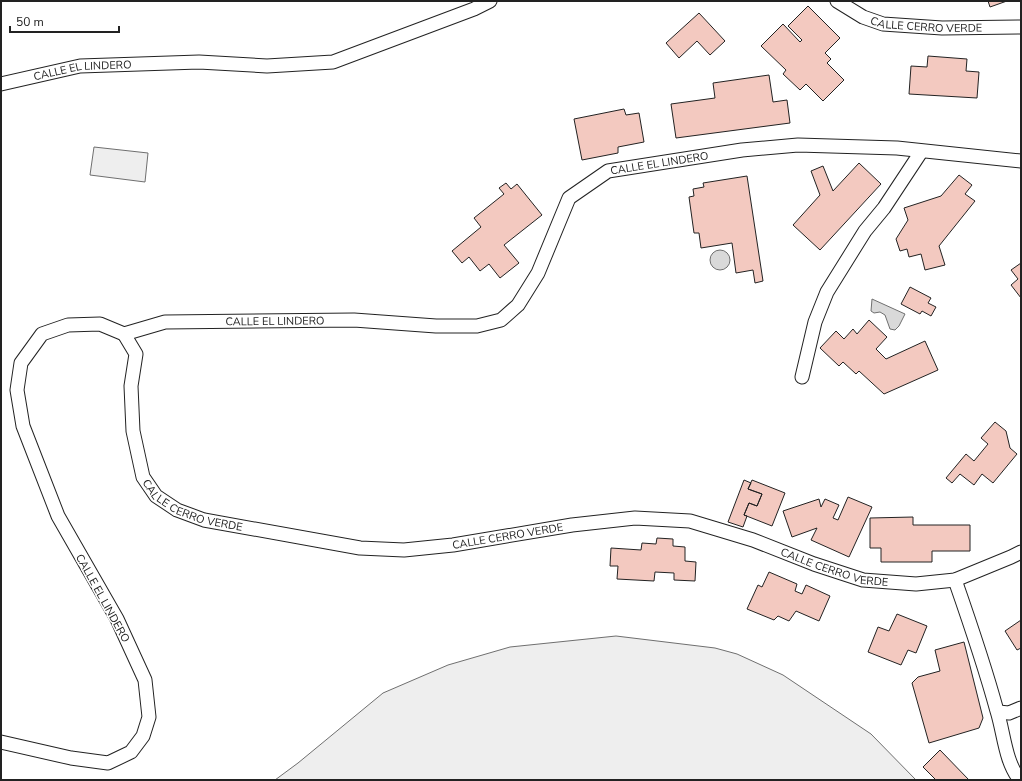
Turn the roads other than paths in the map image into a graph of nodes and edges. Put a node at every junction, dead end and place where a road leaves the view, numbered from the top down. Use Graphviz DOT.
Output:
graph roads {
  1 [pos="490,1"];
  2 [pos="837,1"];
  3 [pos="1021,27"];
  4 [pos="1,84"];
  5 [pos="921,152"];
  6 [pos="1021,161"];
  7 [pos="124,334"];
  8 [pos="802,377"];
  9 [pos="1021,552"];
  10 [pos="955,580"];
  11 [pos="1021,708"];
  12 [pos="998,712"];
  13 [pos="1,742"];
  14 [pos="1020,780"];
  1 -- 4 [label="street, CALLE EL LINDERO"];
  2 -- 3 [label="street, CALLE CERRO VERDE"];
  5 -- 6 [label="street, CALLE EL LINDERO"];
  5 -- 7 [label="street, CALLE EL LINDERO"];
  5 -- 8 [label="street"];
  7 -- 10 [label="street, CALLE CERRO VERDE"];
  7 -- 13 [label="street, CALLE EL LINDERO"];
  9 -- 10 [label="street, CALLE CERRO VERDE"];
  10 -- 12 [label="street"];
  11 -- 12 [label="street"];
  12 -- 14 [label="street"];
}
